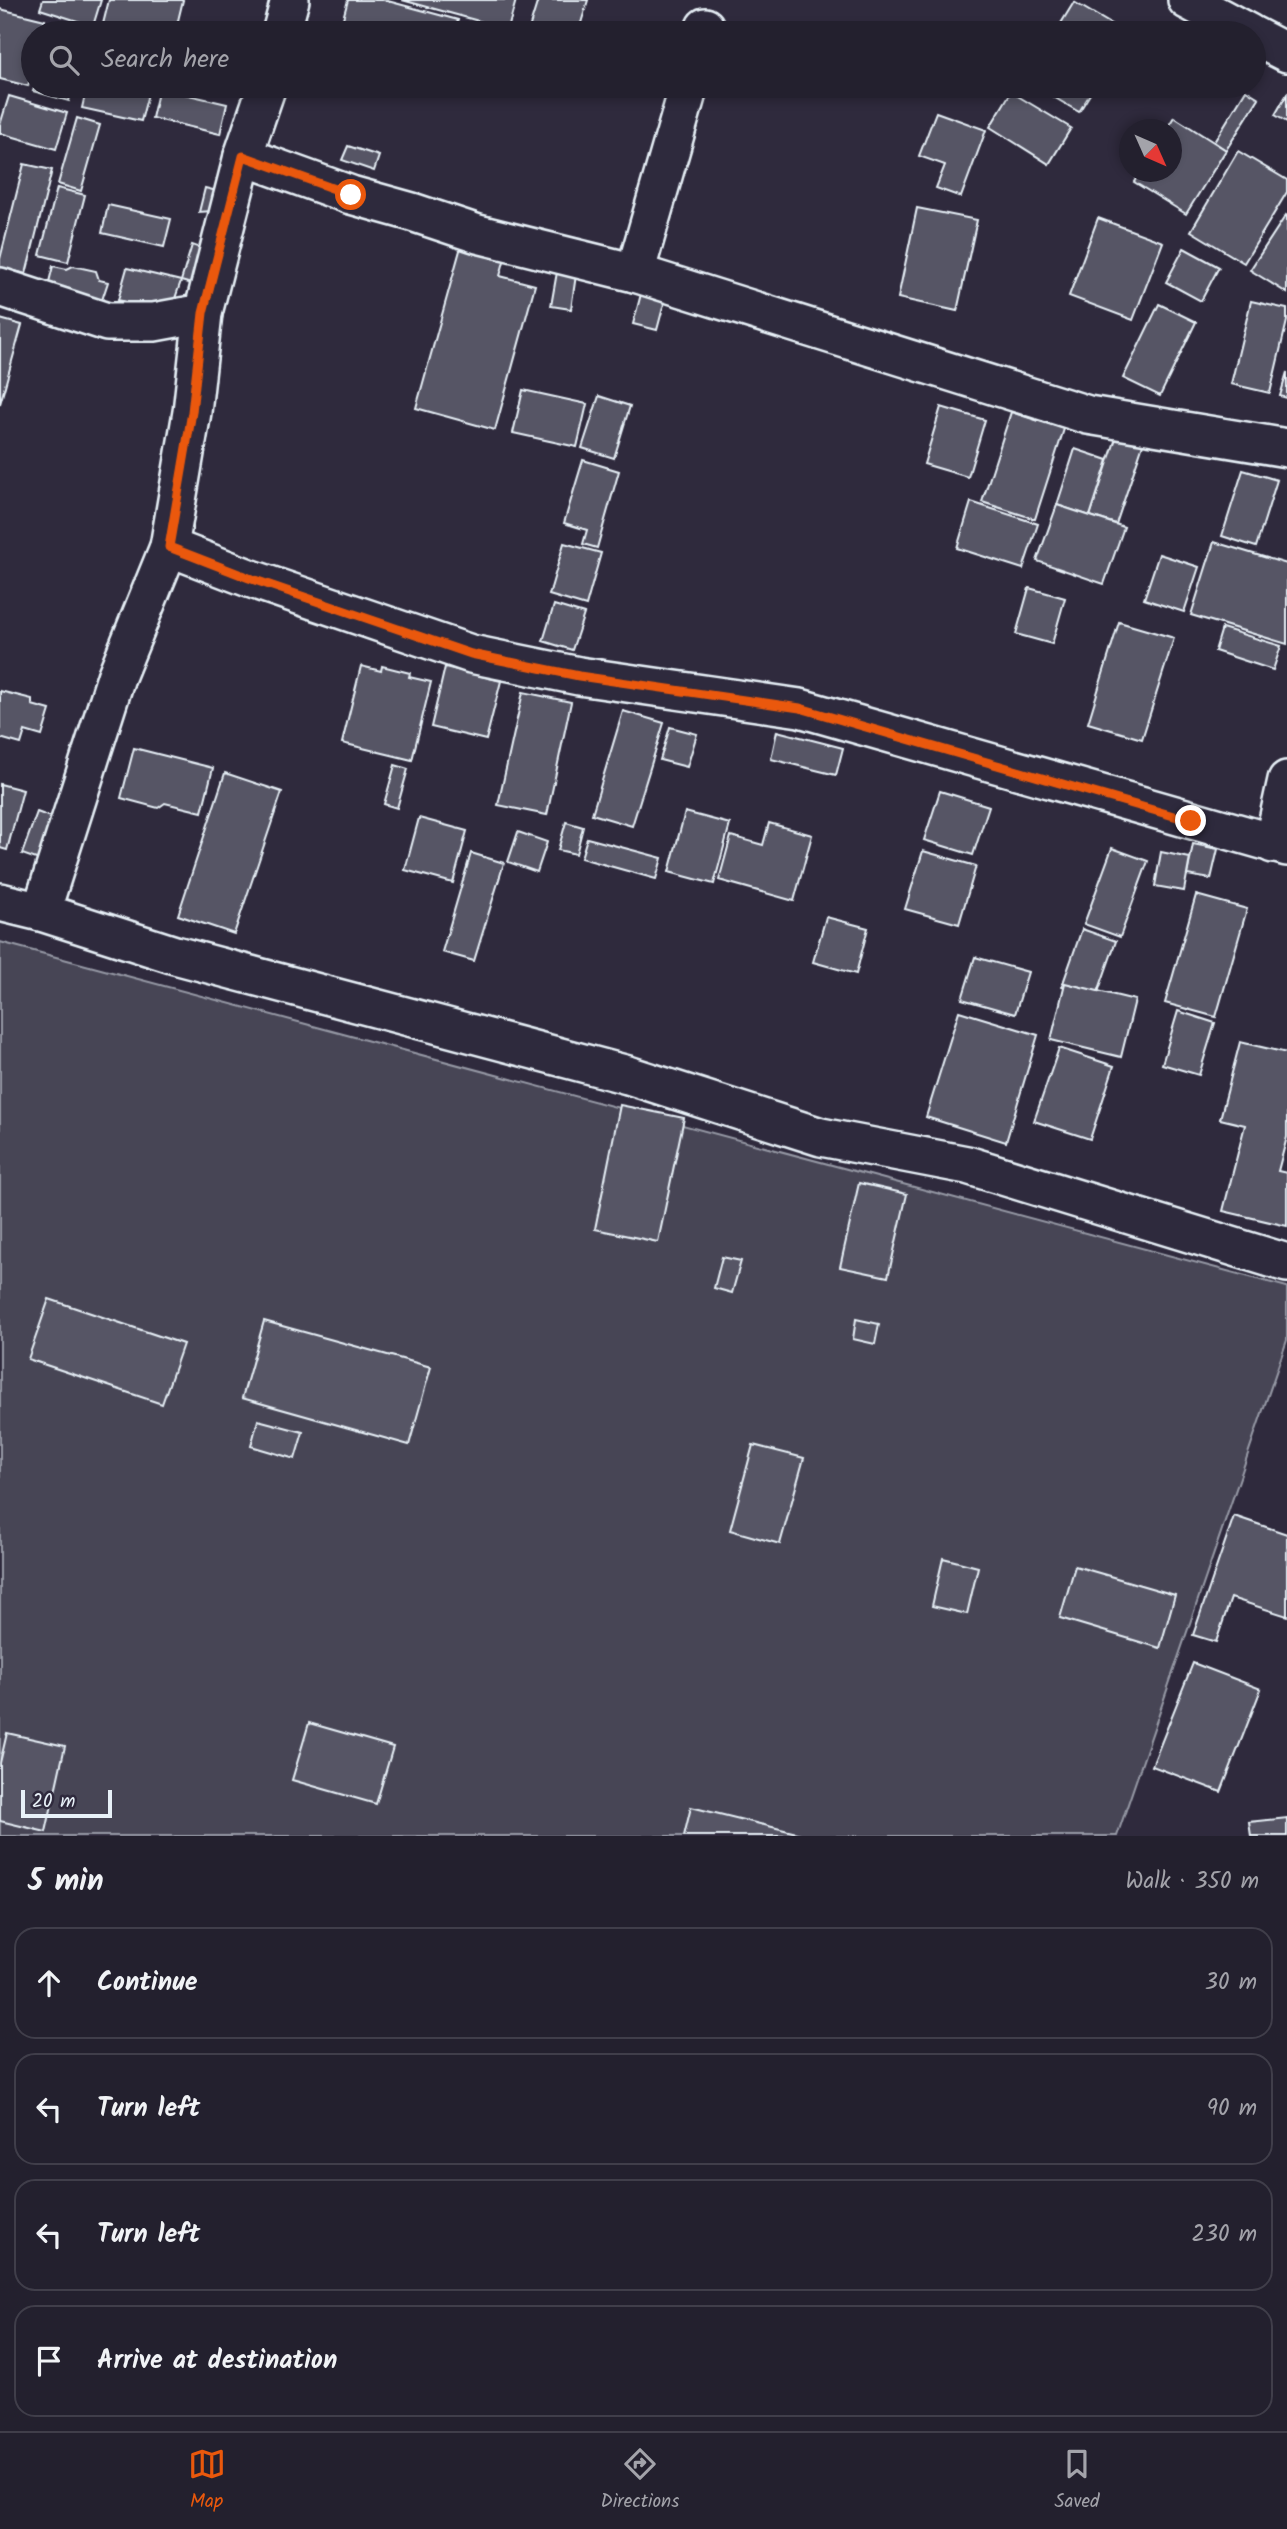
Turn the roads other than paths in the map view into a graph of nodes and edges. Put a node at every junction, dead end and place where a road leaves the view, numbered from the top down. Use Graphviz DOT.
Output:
graph roads {
  1 [pos="290,0"];
  2 [pos="1187,0"];
  3 [pos="284,21"];
  4 [pos="1227,21"];
  5 [pos="1266,42"];
  6 [pos="1287,53"];
  7 [pos="263,98"];
  8 [pos="686,98"];
  9 [pos="243,156"];
  10 [pos="635,273"];
  11 [pos="0,287"];
  12 [pos="203,313"];
  13 [pos="1287,448"];
  14 [pos="169,547"];
  15 [pos="1287,780"];
  16 [pos="1280,846"];
  17 [pos="0,902"];
  18 [pos="41,912"];
  19 [pos="1287,1263"];
  1 -- 3 [label="street"];
  2 -- 4 [label="street"];
  5 -- 6 [label="street"];
  7 -- 9 [label="street"];
  8 -- 10 [label="street"];
  9 -- 10 [label="street"];
  9 -- 12 [label="street"];
  10 -- 13 [label="street"];
  11 -- 12 [label="street"];
  12 -- 14 [label="street"];
  14 -- 16 [label="street"];
  14 -- 18 [label="street"];
  15 -- 16 [label="street"];
  17 -- 18 [label="street"];
  18 -- 19 [label="street"];
}
